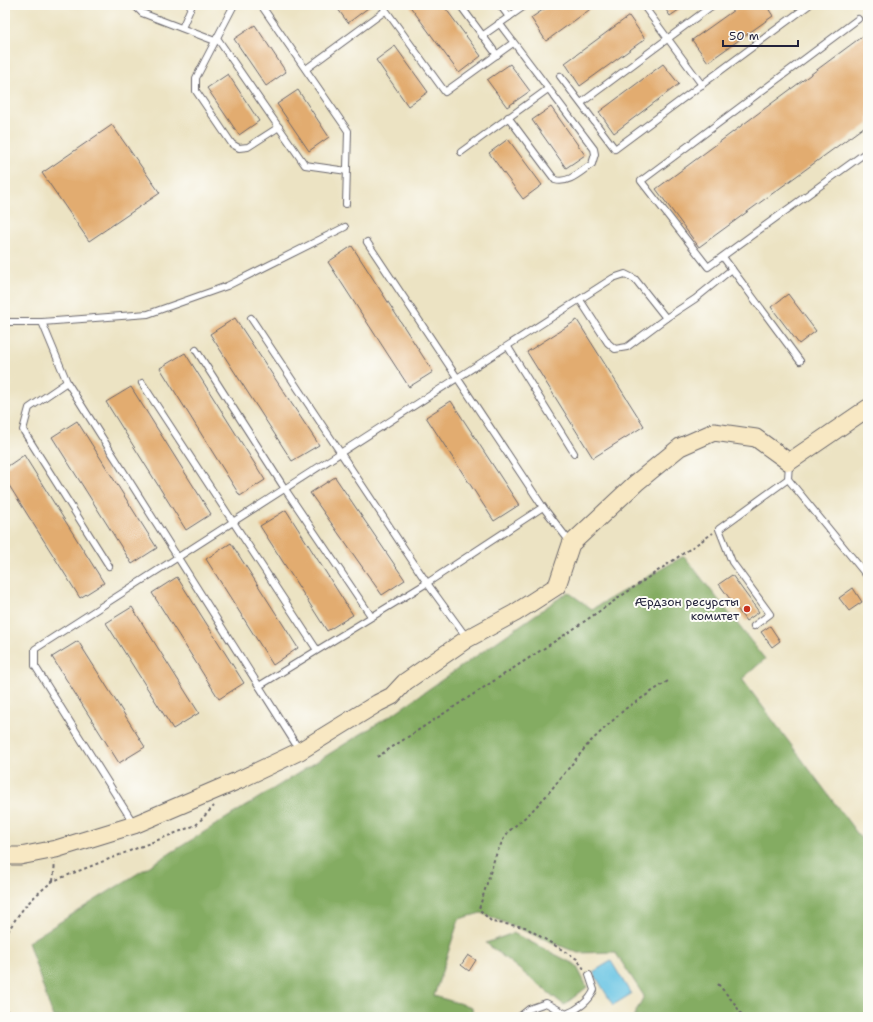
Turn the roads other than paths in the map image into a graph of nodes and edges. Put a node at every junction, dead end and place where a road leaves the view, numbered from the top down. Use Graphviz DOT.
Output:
graph roads {
  1 [pos="134,5"];
  2 [pos="192,5"];
  3 [pos="234,5"];
  4 [pos="261,5"];
  5 [pos="460,5"];
  6 [pos="500,5"];
  7 [pos="526,5"];
  8 [pos="643,5"];
  9 [pos="713,5"];
  10 [pos="809,5"];
  11 [pos="383,7"];
  12 [pos="509,17"];
  13 [pos="858,20"];
  14 [pos="499,23"];
  15 [pos="182,28"];
  16 [pos="482,36"];
  17 [pos="216,39"];
  18 [pos="668,39"];
  19 [pos="514,43"];
  20 [pos="497,55"];
  21 [pos="306,69"];
  22 [pos="560,76"];
  23 [pos="702,85"];
  24 [pos="548,89"];
  25 [pos="581,103"];
  26 [pos="508,117"];
  27 [pos="279,127"];
  28 [pos="868,151"];
  29 [pos="461,152"];
  30 [pos="347,171"];
  31 [pos="346,204"];
  32 [pos="346,227"];
  33 [pos="367,242"];
  34 [pos="723,257"];
  35 [pos="732,269"];
  36 [pos="580,300"];
  37 [pos="252,318"];
  38 [pos="666,318"];
  39 [pos="5,322"];
  40 [pos="42,322"];
  41 [pos="508,347"];
  42 [pos="196,350"];
  43 [pos="800,361"];
  44 [pos="456,378"];
  45 [pos="67,382"];
  46 [pos="142,382"];
  47 [pos="868,408"];
  48 [pos="340,453"];
  49 [pos="574,453"];
  50 [pos="789,462"];
  51 [pos="788,479"];
  52 [pos="285,489"];
  53 [pos="543,508"];
  54 [pos="233,522"];
  55 [pos="571,544"];
  56 [pos="177,557"];
  57 [pos="109,566"];
  58 [pos="868,577"];
  59 [pos="427,582"];
  60 [pos="371,616"];
  61 [pos="754,626"];
  62 [pos="467,639"];
  63 [pos="317,650"];
  64 [pos="259,686"];
  65 [pos="300,750"];
  66 [pos="134,825"];
  67 [pos="5,856"];
  68 [pos="589,975"];
  69 [pos="519,1017"];
  1 -- 15 [label="lane"];
  2 -- 15 [label="lane"];
  3 -- 17 [label="lane"];
  4 -- 21 [label="lane"];
  5 -- 16 [label="lane"];
  6 -- 12 [label="lane"];
  7 -- 12 [label="lane"];
  8 -- 18 [label="lane"];
  9 -- 18 [label="lane"];
  10 -- 23 [label="lane"];
  11 -- 20 [label="lane"];
  11 -- 21 [label="lane"];
  12 -- 14 [label="lane"];
  13 -- 34 [label="lane"];
  14 -- 16 [label="lane"];
  14 -- 19 [label="lane"];
  15 -- 17 [label="lane"];
  16 -- 20 [label="lane"];
  17 -- 27 [label="lane"];
  17 -- 27 [label="lane"];
  18 -- 23 [label="lane"];
  18 -- 25 [label="lane"];
  19 -- 20 [label="lane"];
  19 -- 24 [label="lane"];
  21 -- 30 [label="lane"];
  22 -- 25 [label="lane"];
  23 -- 25 [label="lane"];
  24 -- 26 [label="lane"];
  24 -- 26 [label="lane"];
  26 -- 29 [label="lane"];
  27 -- 30 [label="lane"];
  28 -- 34 [label="lane"];
  30 -- 31 [label="lane"];
  32 -- 40 [label="lane"];
  33 -- 44 [label="lane"];
  34 -- 35 [label="lane"];
  35 -- 38 [label="lane"];
  35 -- 43 [label="lane"];
  36 -- 38 [label="lane"];
  36 -- 38 [label="lane"];
  36 -- 41 [label="lane"];
  37 -- 48 [label="lane"];
  39 -- 40 [label="lane"];
  40 -- 45 [label="lane"];
  41 -- 44 [label="lane"];
  41 -- 49 [label="lane"];
  42 -- 52 [label="lane"];
  44 -- 48 [label="lane"];
  44 -- 53 [label="lane"];
  45 -- 56 [label="lane"];
  45 -- 57 [label="lane"];
  46 -- 54 [label="lane"];
  47 -- 50 [label="street"];
  48 -- 52 [label="lane"];
  48 -- 59 [label="lane"];
  50 -- 51 [label="lane"];
  50 -- 55 [label="street"];
  51 -- 58 [label="lane"];
  51 -- 61 [label="lane"];
  52 -- 54 [label="lane"];
  52 -- 60 [label="lane"];
  53 -- 55 [label="lane"];
  53 -- 59 [label="lane"];
  54 -- 56 [label="lane"];
  54 -- 63 [label="lane"];
  55 -- 62 [label="street"];
  56 -- 64 [label="lane"];
  56 -- 66 [label="lane"];
  59 -- 60 [label="lane"];
  59 -- 62 [label="lane"];
  60 -- 63 [label="lane"];
  62 -- 65 [label="street"];
  63 -- 64 [label="lane"];
  64 -- 65 [label="lane"];
  65 -- 66 [label="street"];
  66 -- 67 [label="street"];
  68 -- 69 [label="lane"];
}
